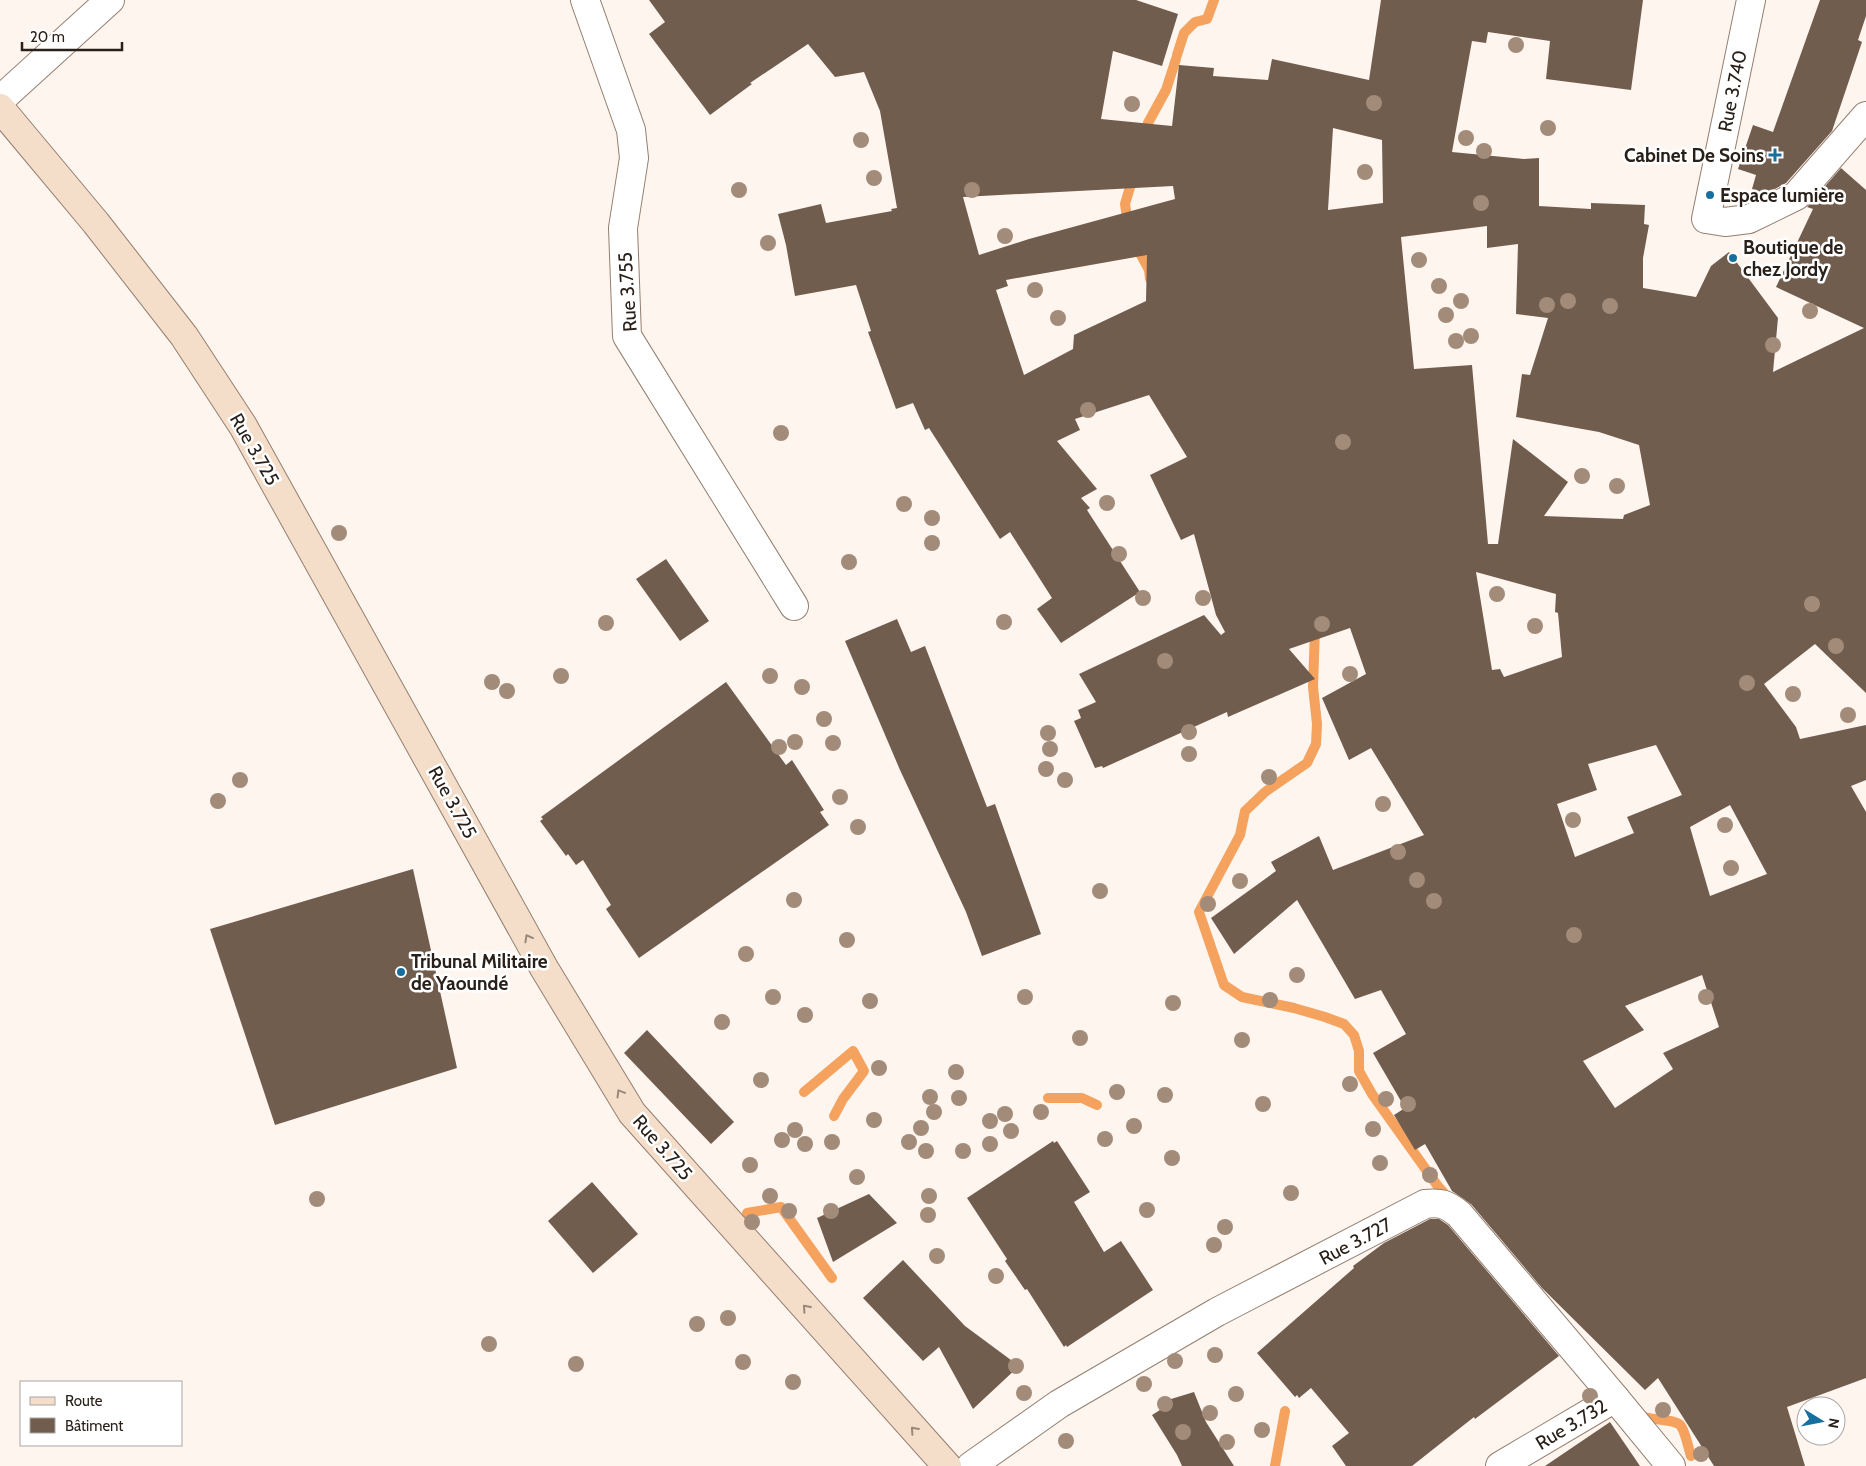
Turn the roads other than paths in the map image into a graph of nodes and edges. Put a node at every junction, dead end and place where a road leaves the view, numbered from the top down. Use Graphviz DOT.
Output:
graph roads {
  1 [pos="110,0"];
  2 [pos="585,0"];
  3 [pos="1751,0"];
  4 [pos="0,100"];
  5 [pos="0,108"];
  6 [pos="1866,116"];
  7 [pos="794,606"];
  8 [pos="1615,1398"];
  9 [pos="947,1466"];
  10 [pos="971,1466"];
  11 [pos="1502,1466"];
  12 [pos="1671,1466"];
  1 -- 4 [label="street"];
  2 -- 7 [label="street, Rue 3.755"];
  3 -- 6 [label="street, Rue 3.740"];
  9 -- 5 [label="street, Rue 3.725, one-way"];
  8 -- 10 [label="street, Rue 3.727"];
  8 -- 11 [label="street, Rue 3.732"];
  8 -- 12 [label="street, Rue 3.727"];
}
